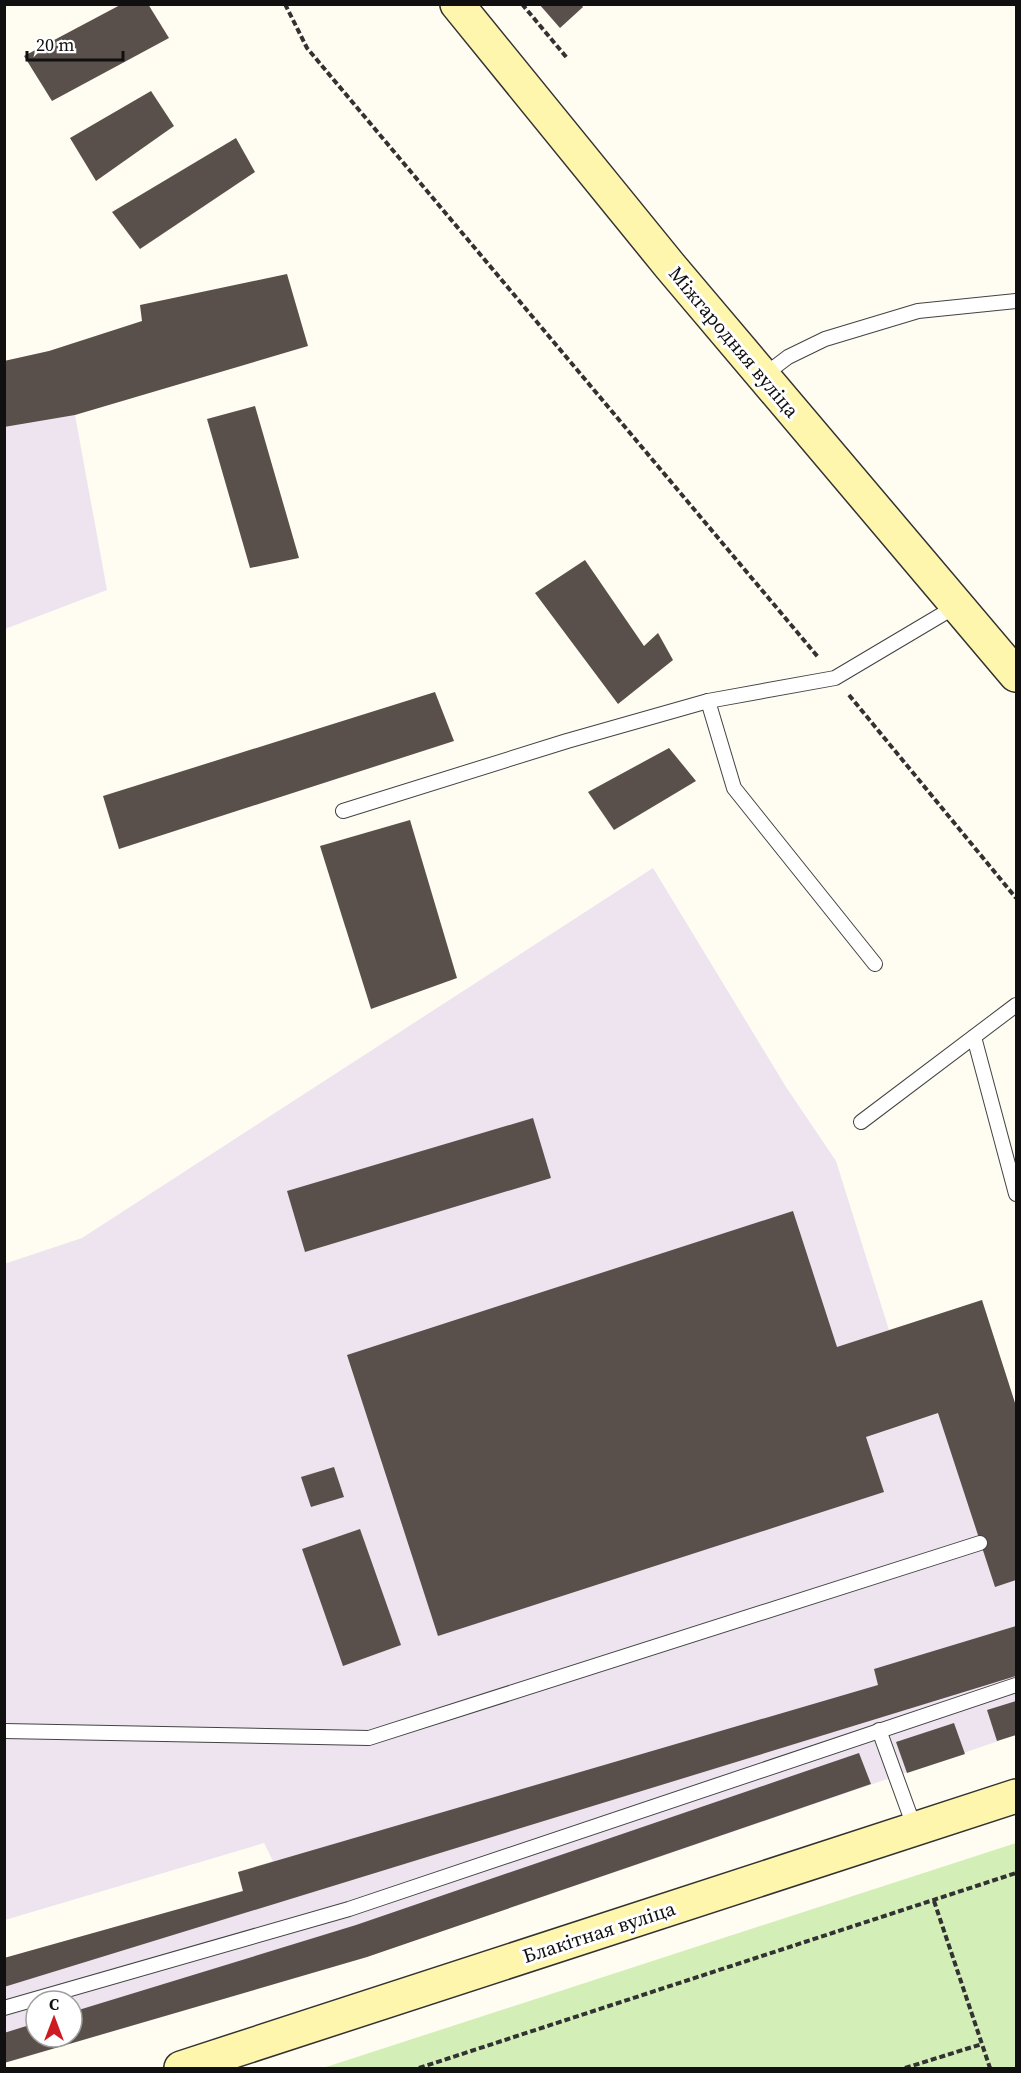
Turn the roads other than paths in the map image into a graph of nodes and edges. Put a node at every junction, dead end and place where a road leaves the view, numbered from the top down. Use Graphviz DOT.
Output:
graph roads {
  1 [pos="457,4"];
  2 [pos="1017,301"];
  3 [pos="763,376"];
  4 [pos="958,605"];
  5 [pos="1017,675"];
  6 [pos="708,701"];
  7 [pos="343,811"];
  8 [pos="875,964"];
  9 [pos="1017,1005"];
  10 [pos="974,1037"];
  11 [pos="861,1122"];
  12 [pos="1017,1194"];
  13 [pos="980,1543"];
  14 [pos="1017,1685"];
  15 [pos="879,1730"];
  16 [pos="4,1731"];
  17 [pos="1017,1796"];
  18 [pos="915,1829"];
  19 [pos="4,2008"];
  20 [pos="181,2068"];
  1 -- 3 [label="main road, Міжгародняя вуліца"];
  2 -- 3 [label="lane"];
  3 -- 4 [label="main road, Міжгародняя вуліца"];
  4 -- 5 [label="main road, Міжгародняя вуліца"];
  4 -- 6 [label="lane"];
  6 -- 7 [label="lane"];
  6 -- 8 [label="lane"];
  9 -- 10 [label="lane"];
  10 -- 11 [label="lane"];
  10 -- 12 [label="lane"];
  13 -- 16 [label="lane"];
  14 -- 15 [label="lane"];
  15 -- 18 [label="lane"];
  15 -- 19 [label="lane"];
  17 -- 18 [label="main road, Блакітная вуліца"];
  18 -- 20 [label="main road, Блакітная вуліца"];
}
